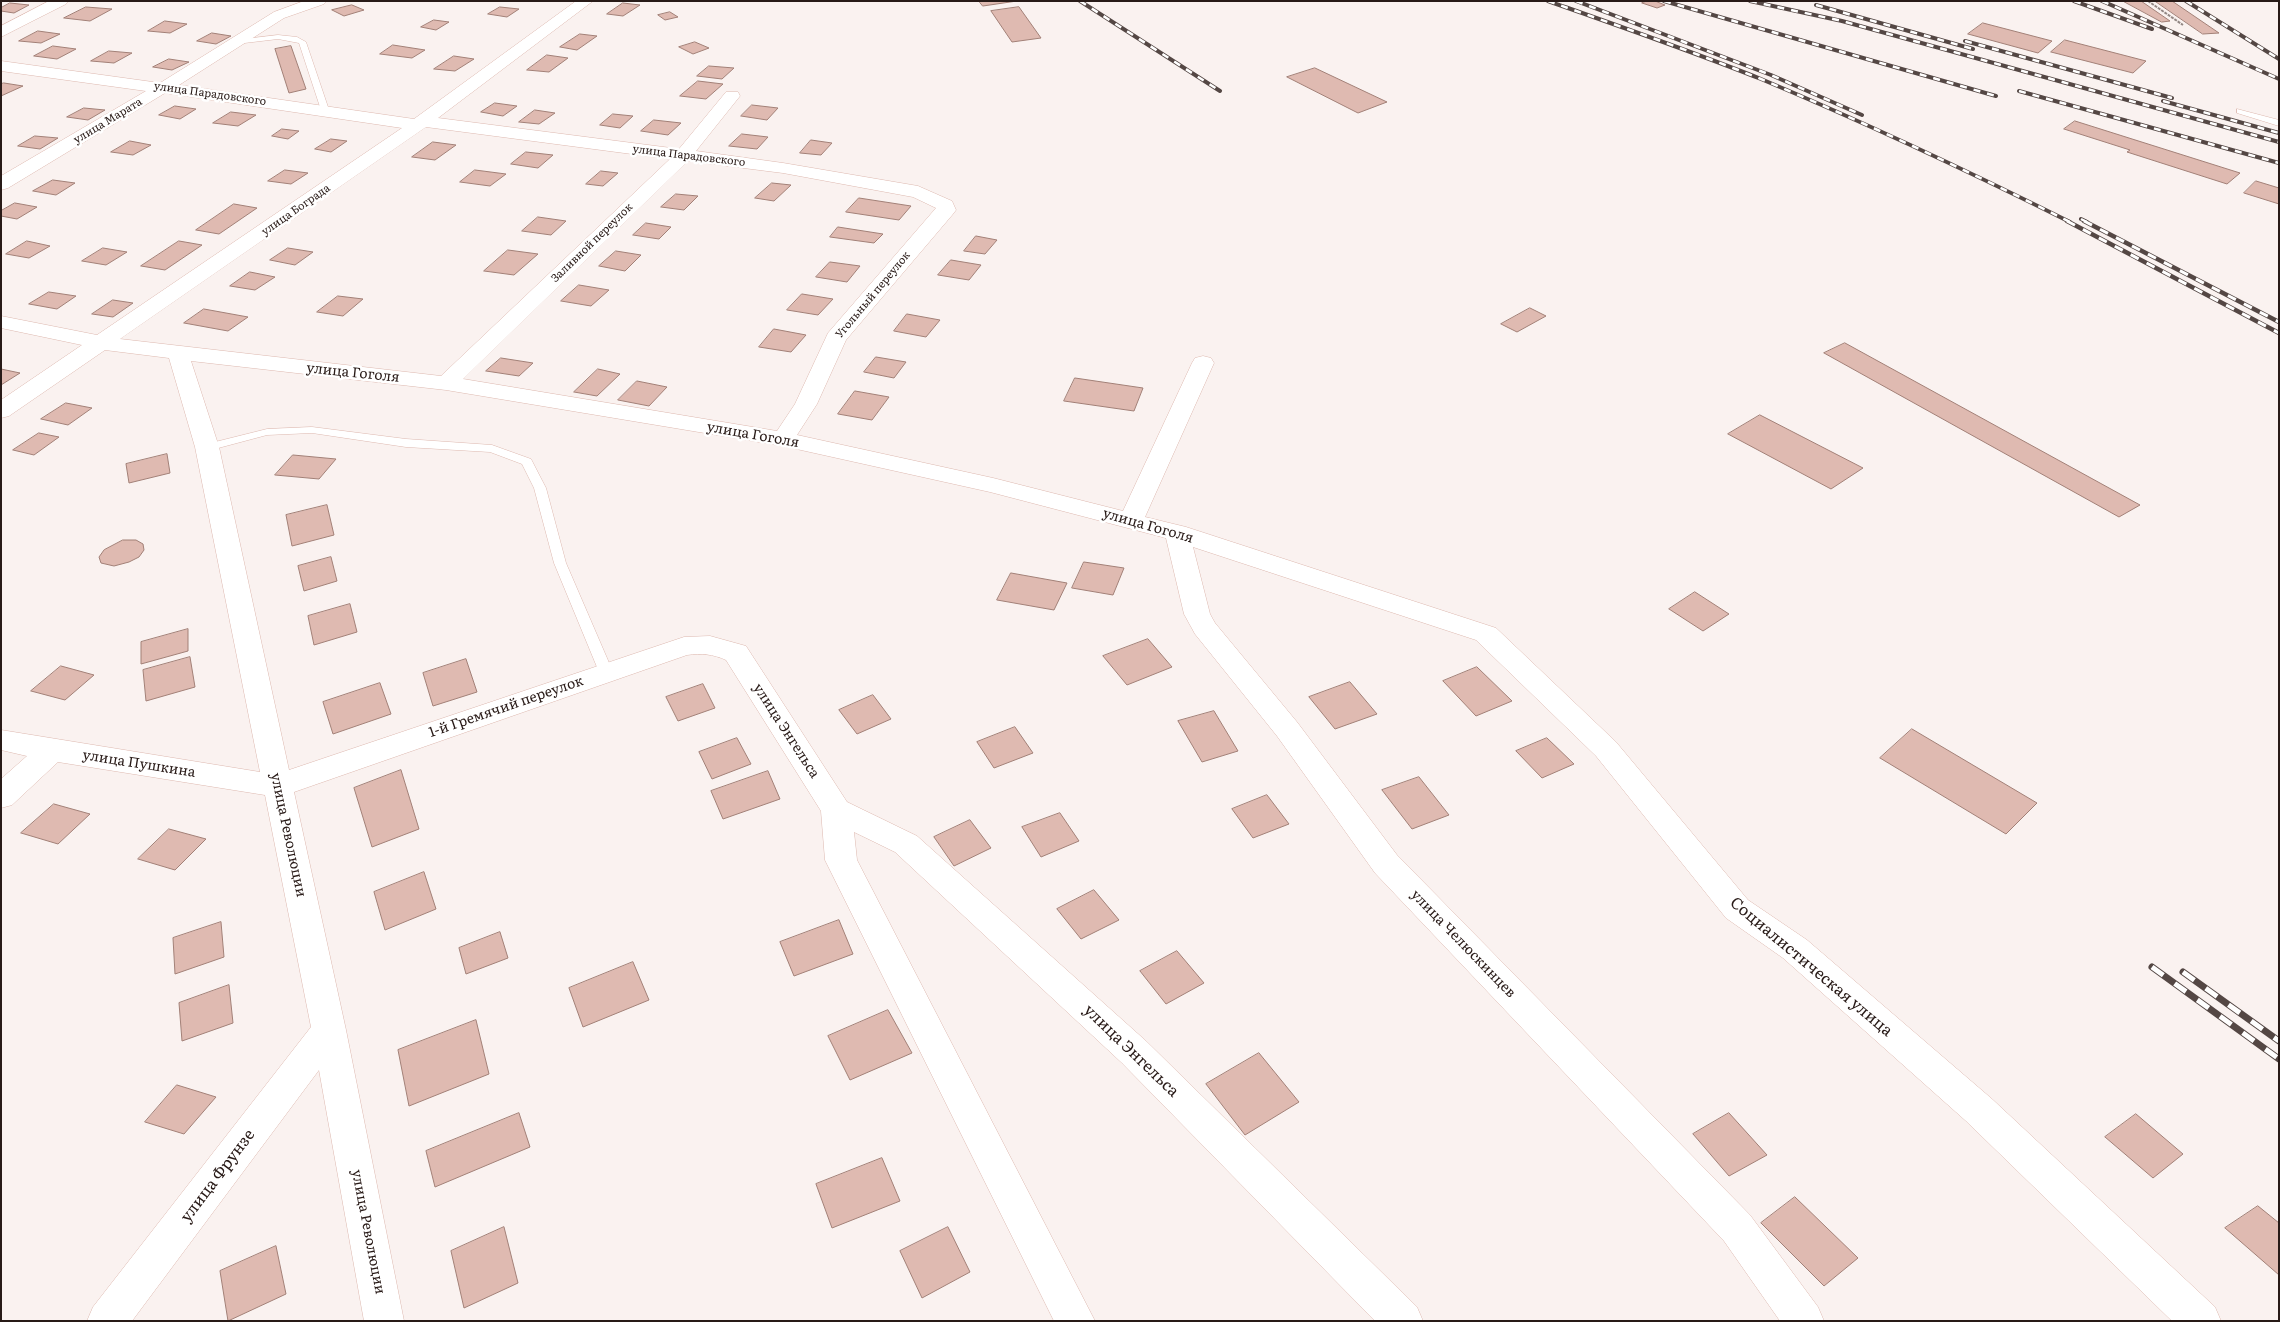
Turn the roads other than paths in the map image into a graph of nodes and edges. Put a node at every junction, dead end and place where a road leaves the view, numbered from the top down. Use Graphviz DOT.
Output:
graph roads {
  1 [pos="61,1"];
  2 [pos="319,1"];
  3 [pos="586,1"];
  4 [pos="1,32"];
  5 [pos="236,42"];
  6 [pos="1,66"];
  7 [pos="164,87"];
  8 [pos="732,96"];
  9 [pos="325,110"];
  10 [pos="2240,111"];
  11 [pos="421,123"];
  12 [pos="2279,123"];
  13 [pos="684,155"];
  14 [pos="1,184"];
  15 [pos="946,210"];
  16 [pos="1,322"];
  17 [pos="104,342"];
  18 [pos="178,353"];
  19 [pos="1203,363"];
  20 [pos="446,384"];
  21 [pos="1,411"];
  22 [pos="783,439"];
  23 [pos="207,447"];
  24 [pos="1131,520"];
  25 [pos="1177,533"];
  26 [pos="1486,634"];
  27 [pos="736,653"];
  28 [pos="606,672"];
  29 [pos="1,740"];
  30 [pos="52,750"];
  31 [pos="277,786"];
  32 [pos="1,797"];
  33 [pos="836,810"];
  34 [pos="329,1030"];
  35 [pos="107,1321"];
  36 [pos="384,1321"];
  37 [pos="1076,1321"];
  38 [pos="1403,1321"];
  39 [pos="1804,1321"];
  40 [pos="2201,1321"];
  1 -- 4 [label="street"];
  2 -- 5 [label="street, улица Марата"];
  3 -- 11 [label="street, улица Бограда"];
  5 -- 7 [label="street, улица Марата"];
  5 -- 9 [label="lane"];
  6 -- 7 [label="street, улица Парадовского"];
  7 -- 9 [label="street, улица Парадовского"];
  7 -- 14 [label="street, улица Марата"];
  8 -- 13 [label="street, Заливной переулок"];
  9 -- 11 [label="street, улица Парадовского"];
  10 -- 12 [label="lane"];
  11 -- 13 [label="street, улица Парадовского"];
  11 -- 17 [label="street, улица Бограда"];
  13 -- 15 [label="street, улица Парадовского"];
  13 -- 20 [label="street, Заливной переулок"];
  15 -- 22 [label="street, Угольный переулок"];
  16 -- 17 [label="street, улица Гоголя"];
  17 -- 18 [label="street, улица Гоголя"];
  17 -- 21 [label="street, улица Бограда"];
  18 -- 20 [label="street, улица Гоголя"];
  18 -- 23 [label="street, улица Революции"];
  19 -- 24 [label="street"];
  20 -- 22 [label="street, улица Гоголя"];
  22 -- 24 [label="street, улица Гоголя"];
  23 -- 28 [label="lane"];
  23 -- 31 [label="street, улица Революции"];
  24 -- 25 [label="street, улица Гоголя"];
  25 -- 26 [label="street, улица Гоголя"];
  25 -- 39 [label="street, улица Челюскинцев"];
  26 -- 40 [label="street, Социалистическая улица"];
  27 -- 28 [label="street, 1-й Гремячий переулок"];
  27 -- 33 [label="street, улица Энгельса"];
  28 -- 31 [label="street, 1-й Гремячий переулок"];
  29 -- 30 [label="street, улица Пушкина"];
  30 -- 31 [label="street, улица Пушкина"];
  30 -- 32 [label="street"];
  31 -- 34 [label="street, улица Революции"];
  33 -- 37 [label="street, улица Энгельса"];
  33 -- 38 [label="street, улица Энгельса"];
  34 -- 35 [label="street, улица Фрунзе"];
  34 -- 36 [label="street, улица Революции"];
}
